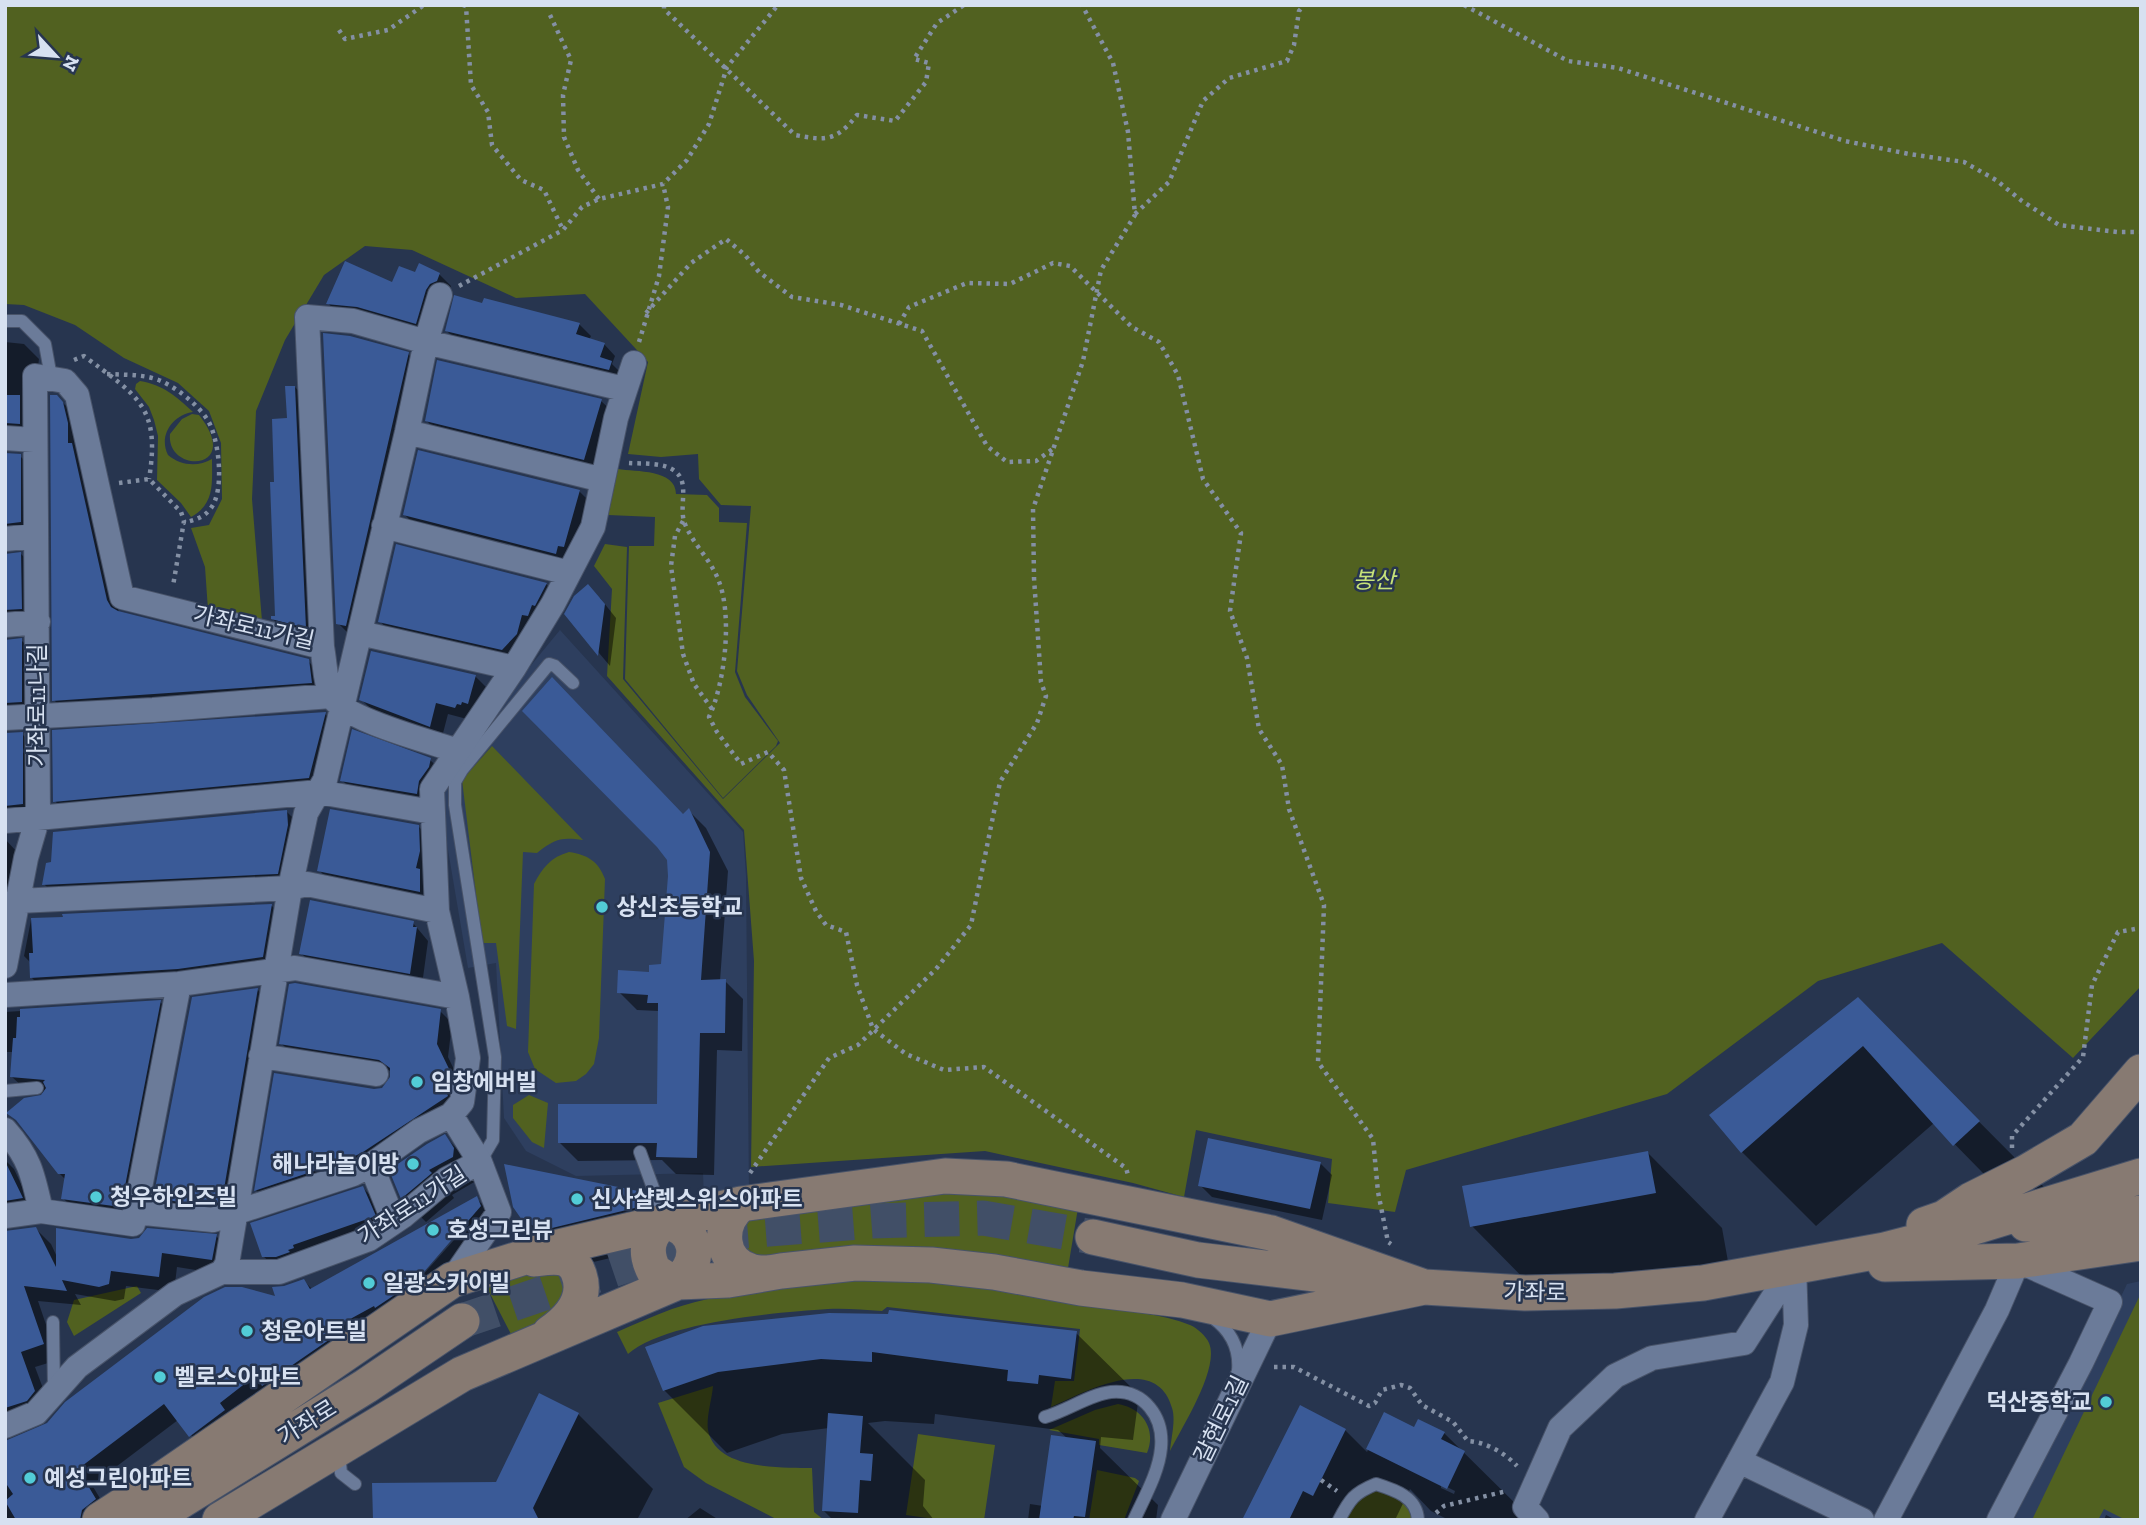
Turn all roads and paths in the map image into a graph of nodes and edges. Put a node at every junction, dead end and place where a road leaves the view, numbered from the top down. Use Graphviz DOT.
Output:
graph roads {
  1 [pos="424,5"];
  2 [pos="463,5"];
  3 [pos="664,5"];
  4 [pos="778,5"];
  5 [pos="964,5"];
  6 [pos="1082,5"];
  7 [pos="1304,5"];
  8 [pos="1464,5"];
  9 [pos="550,15"];
  10 [pos="339,30"];
  11 [pos="727,67"];
  12 [pos="663,184"];
  13 [pos="599,199"];
  14 [pos="1135,215"];
  15 [pos="563,230"];
  16 [pos="2141,232"];
  17 [pos="1096,292"];
  18 [pos="440,295"];
  19 [pos="5,321"];
  20 [pos="899,324"];
  21 [pos="426,342"];
  22 [pos="634,363"];
  23 [pos="107,374"];
  24 [pos="50,378"];
  25 [pos="624,389"];
  26 [pos="407,432"];
  27 [pos="5,438"];
  28 [pos="34,440"];
  29 [pos="1055,448"];
  30 [pos="605,470"];
  31 [pos="149,479"];
  32 [pos="97,487"];
  33 [pos="683,521"];
  34 [pos="183,523"];
  35 [pos="384,526"];
  36 [pos="35,536"];
  37 [pos="5,539"];
  38 [pos="569,573"];
  39 [pos="170,608"];
  40 [pos="38,622"];
  41 [pos="5,625"];
  42 [pos="360,633"];
  43 [pos="322,647"];
  44 [pos="514,668"];
  45 [pos="573,683"];
  46 [pos="336,702"];
  47 [pos="713,710"];
  48 [pos="36,715"];
  49 [pos="5,718"];
  50 [pos="458,751"];
  51 [pos="319,792"];
  52 [pos="432,813"];
  53 [pos="38,817"];
  54 [pos="5,821"];
  55 [pos="290,888"];
  56 [pos="12,903"];
  57 [pos="437,911"];
  58 [pos="2141,928"];
  59 [pos="5,966"];
  60 [pos="276,971"];
  61 [pos="179,984"];
  62 [pos="5,995"];
  63 [pos="457,997"];
  64 [pos="873,1029"];
  65 [pos="261,1056"];
  66 [pos="2141,1072"];
  67 [pos="376,1073"];
  68 [pos="37,1088"];
  69 [pos="5,1091"];
  70 [pos="457,1109"];
  71 [pos="5,1130"];
  72 [pos="640,1152"];
  73 [pos="480,1162"];
  74 [pos="371,1165"];
  75 [pos="2141,1176"];
  76 [pos="2013,1180"];
  77 [pos="744,1191"];
  78 [pos="1139,1207"];
  79 [pos="41,1211"];
  80 [pos="234,1212"];
  81 [pos="2141,1213"];
  82 [pos="5,1216"];
  83 [pos="134,1218"];
  84 [pos="665,1221"];
  85 [pos="394,1222"];
  86 [pos="1974,1227"];
  87 [pos="1093,1237"];
  88 [pos="2141,1243"];
  89 [pos="1399,1250"];
  90 [pos="511,1261"];
  91 [pos="2018,1261"];
  92 [pos="1794,1265"];
  93 [pos="222,1272"];
  94 [pos="767,1273"];
  95 [pos="452,1280"];
  96 [pos="678,1282"];
  97 [pos="1424,1287"];
  98 [pos="1182,1300"];
  99 [pos="1270,1319"];
  100 [pos="462,1321"];
  101 [pos="53,1322"];
  102 [pos="533,1345"];
  103 [pos="1273,1367"];
  104 [pos="1238,1384"];
  105 [pos="54,1394"];
  106 [pos="1045,1417"];
  107 [pos="5,1426"];
  108 [pos="342,1447"];
  109 [pos="1739,1461"];
  110 [pos="355,1484"];
  111 [pos="1529,1486"];
  112 [pos="100,1520"];
  113 [pos="150,1520"];
  114 [pos="220,1520"];
  115 [pos="1134,1520"];
  116 [pos="1172,1520"];
  117 [pos="1339,1520"];
  118 [pos="1418,1520"];
  119 [pos="1432,1520"];
  120 [pos="1536,1520"];
  121 [pos="1707,1520"];
  122 [pos="1862,1520"];
  123 [pos="1886,1520"];
  124 [pos="1999,1520"];
  1 -- 10 [label="path"];
  2 -- 15 [label="path"];
  3 -- 11 [label="path"];
  4 -- 11 [label="path"];
  5 -- 11 [label="path"];
  6 -- 14 [label="path"];
  7 -- 14 [label="path"];
  8 -- 16 [label="path"];
  9 -- 13 [label="path"];
  11 -- 12 [label="path"];
  12 -- 13 [label="path"];
  12 -- 20 [label="path"];
  13 -- 15 [label="path"];
  14 -- 17 [label="path"];
  15 -- 18 [label="path"];
  17 -- 20 [label="path"];
  17 -- 29 [label="path"];
  17 -- 89 [label="path"];
  18 -- 21 [label="street"];
  19 -- 24 [label="lane, 가좌로11나길"];
  20 -- 29 [label="path"];
  21 -- 25 [label="street, 가좌로11가길"];
  21 -- 26 [label="street"];
  21 -- 43 [label="street, 가좌로11가길"];
  22 -- 25 [label="street"];
  23 -- 24 [label="path"];
  23 -- 31 [label="path"];
  23 -- 34 [label="path"];
  24 -- 28 [label="street, 가좌로11나길"];
  24 -- 32 [label="street, 가좌로11가길"];
  25 -- 30 [label="street"];
  26 -- 30 [label="street"];
  26 -- 35 [label="street"];
  27 -- 28 [label="street"];
  28 -- 36 [label="street, 가좌로11나길"];
  29 -- 64 [label="path"];
  30 -- 33 [label="path"];
  30 -- 38 [label="street"];
  31 -- 32 [label="path"];
  31 -- 34 [label="path"];
  32 -- 39 [label="street, 가좌로11가길"];
  33 -- 47 [label="path"];
  33 -- 47 [label="path"];
  34 -- 39 [label="path"];
  35 -- 38 [label="street"];
  35 -- 42 [label="street"];
  36 -- 37 [label="street"];
  36 -- 40 [label="street, 가좌로11나길"];
  38 -- 44 [label="street"];
  39 -- 43 [label="street, 가좌로11가길"];
  40 -- 41 [label="street"];
  40 -- 48 [label="street, 가좌로11나길"];
  42 -- 44 [label="street"];
  42 -- 46 [label="street"];
  43 -- 46 [label="street"];
  44 -- 50 [label="street"];
  45 -- 73 [label="lane"];
  46 -- 48 [label="street"];
  46 -- 50 [label="street"];
  46 -- 51 [label="street"];
  47 -- 64 [label="path"];
  48 -- 49 [label="street"];
  48 -- 53 [label="street, 가좌로11나길"];
  50 -- 52 [label="street"];
  51 -- 52 [label="street"];
  51 -- 53 [label="street"];
  51 -- 55 [label="street"];
  52 -- 57 [label="street"];
  53 -- 54 [label="street"];
  53 -- 56 [label="street, 가좌로11나길"];
  55 -- 56 [label="street"];
  55 -- 57 [label="street"];
  55 -- 60 [label="street"];
  56 -- 59 [label="street, 가좌로11나길"];
  57 -- 63 [label="street"];
  58 -- 76 [label="path"];
  60 -- 61 [label="street"];
  60 -- 63 [label="street"];
  60 -- 65 [label="street"];
  61 -- 62 [label="street"];
  61 -- 83 [label="street"];
  63 -- 70 [label="street"];
  64 -- 77 [label="path"];
  64 -- 78 [label="path"];
  65 -- 67 [label="street"];
  65 -- 80 [label="street"];
  66 -- 76 [label="main road"];
  68 -- 69 [label="lane"];
  70 -- 73 [label="street"];
  70 -- 74 [label="street"];
  71 -- 79 [label="street"];
  72 -- 84 [label="lane"];
  73 -- 85 [label="street, 가좌로11가길"];
  73 -- 95 [label="street"];
  74 -- 80 [label="street"];
  74 -- 85 [label="street"];
  75 -- 86 [label="main road, 가좌로"];
  76 -- 92 [label="main road"];
  77 -- 78 [label="main road"];
  77 -- 84 [label="main road"];
  77 -- 94 [label="main road"];
  78 -- 97 [label="main road"];
  79 -- 82 [label="street"];
  79 -- 83 [label="street"];
  80 -- 83 [label="street"];
  80 -- 93 [label="street"];
  81 -- 86 [label="main road, 가좌로"];
  84 -- 90 [label="main road"];
  84 -- 96 [label="main road"];
  85 -- 93 [label="street, 가좌로11가길"];
  86 -- 92 [label="main road, 가좌로"];
  87 -- 97 [label="main road, 가좌로"];
  88 -- 91 [label="main road"];
  90 -- 95 [label="main road"];
  90 -- 102 [label="main road"];
  91 -- 92 [label="main road"];
  91 -- 123 [label="street"];
  91 -- 124 [label="street"];
  92 -- 97 [label="main road, 가좌로"];
  92 -- 109 [label="street"];
  92 -- 111 [label="street"];
  93 -- 105 [label="street, 가좌로11가길"];
  94 -- 96 [label="main road"];
  94 -- 98 [label="main road"];
  95 -- 112 [label="main road"];
  96 -- 102 [label="main road"];
  97 -- 99 [label="main road"];
  98 -- 99 [label="main road"];
  98 -- 104 [label="lane"];
  99 -- 104 [label="street, 갈현로1길"];
  100 -- 113 [label="main road, 가좌로"];
  101 -- 105 [label="lane"];
  102 -- 108 [label="main road"];
  103 -- 111 [label="path"];
  104 -- 116 [label="street, 갈현로1길"];
  105 -- 107 [label="street, 가좌로11가길"];
  106 -- 115 [label="lane"];
  108 -- 110 [label="lane"];
  108 -- 114 [label="main road"];
  109 -- 121 [label="street"];
  109 -- 122 [label="street"];
  111 -- 119 [label="path"];
  111 -- 120 [label="street"];
  117 -- 118 [label="lane"];
}
